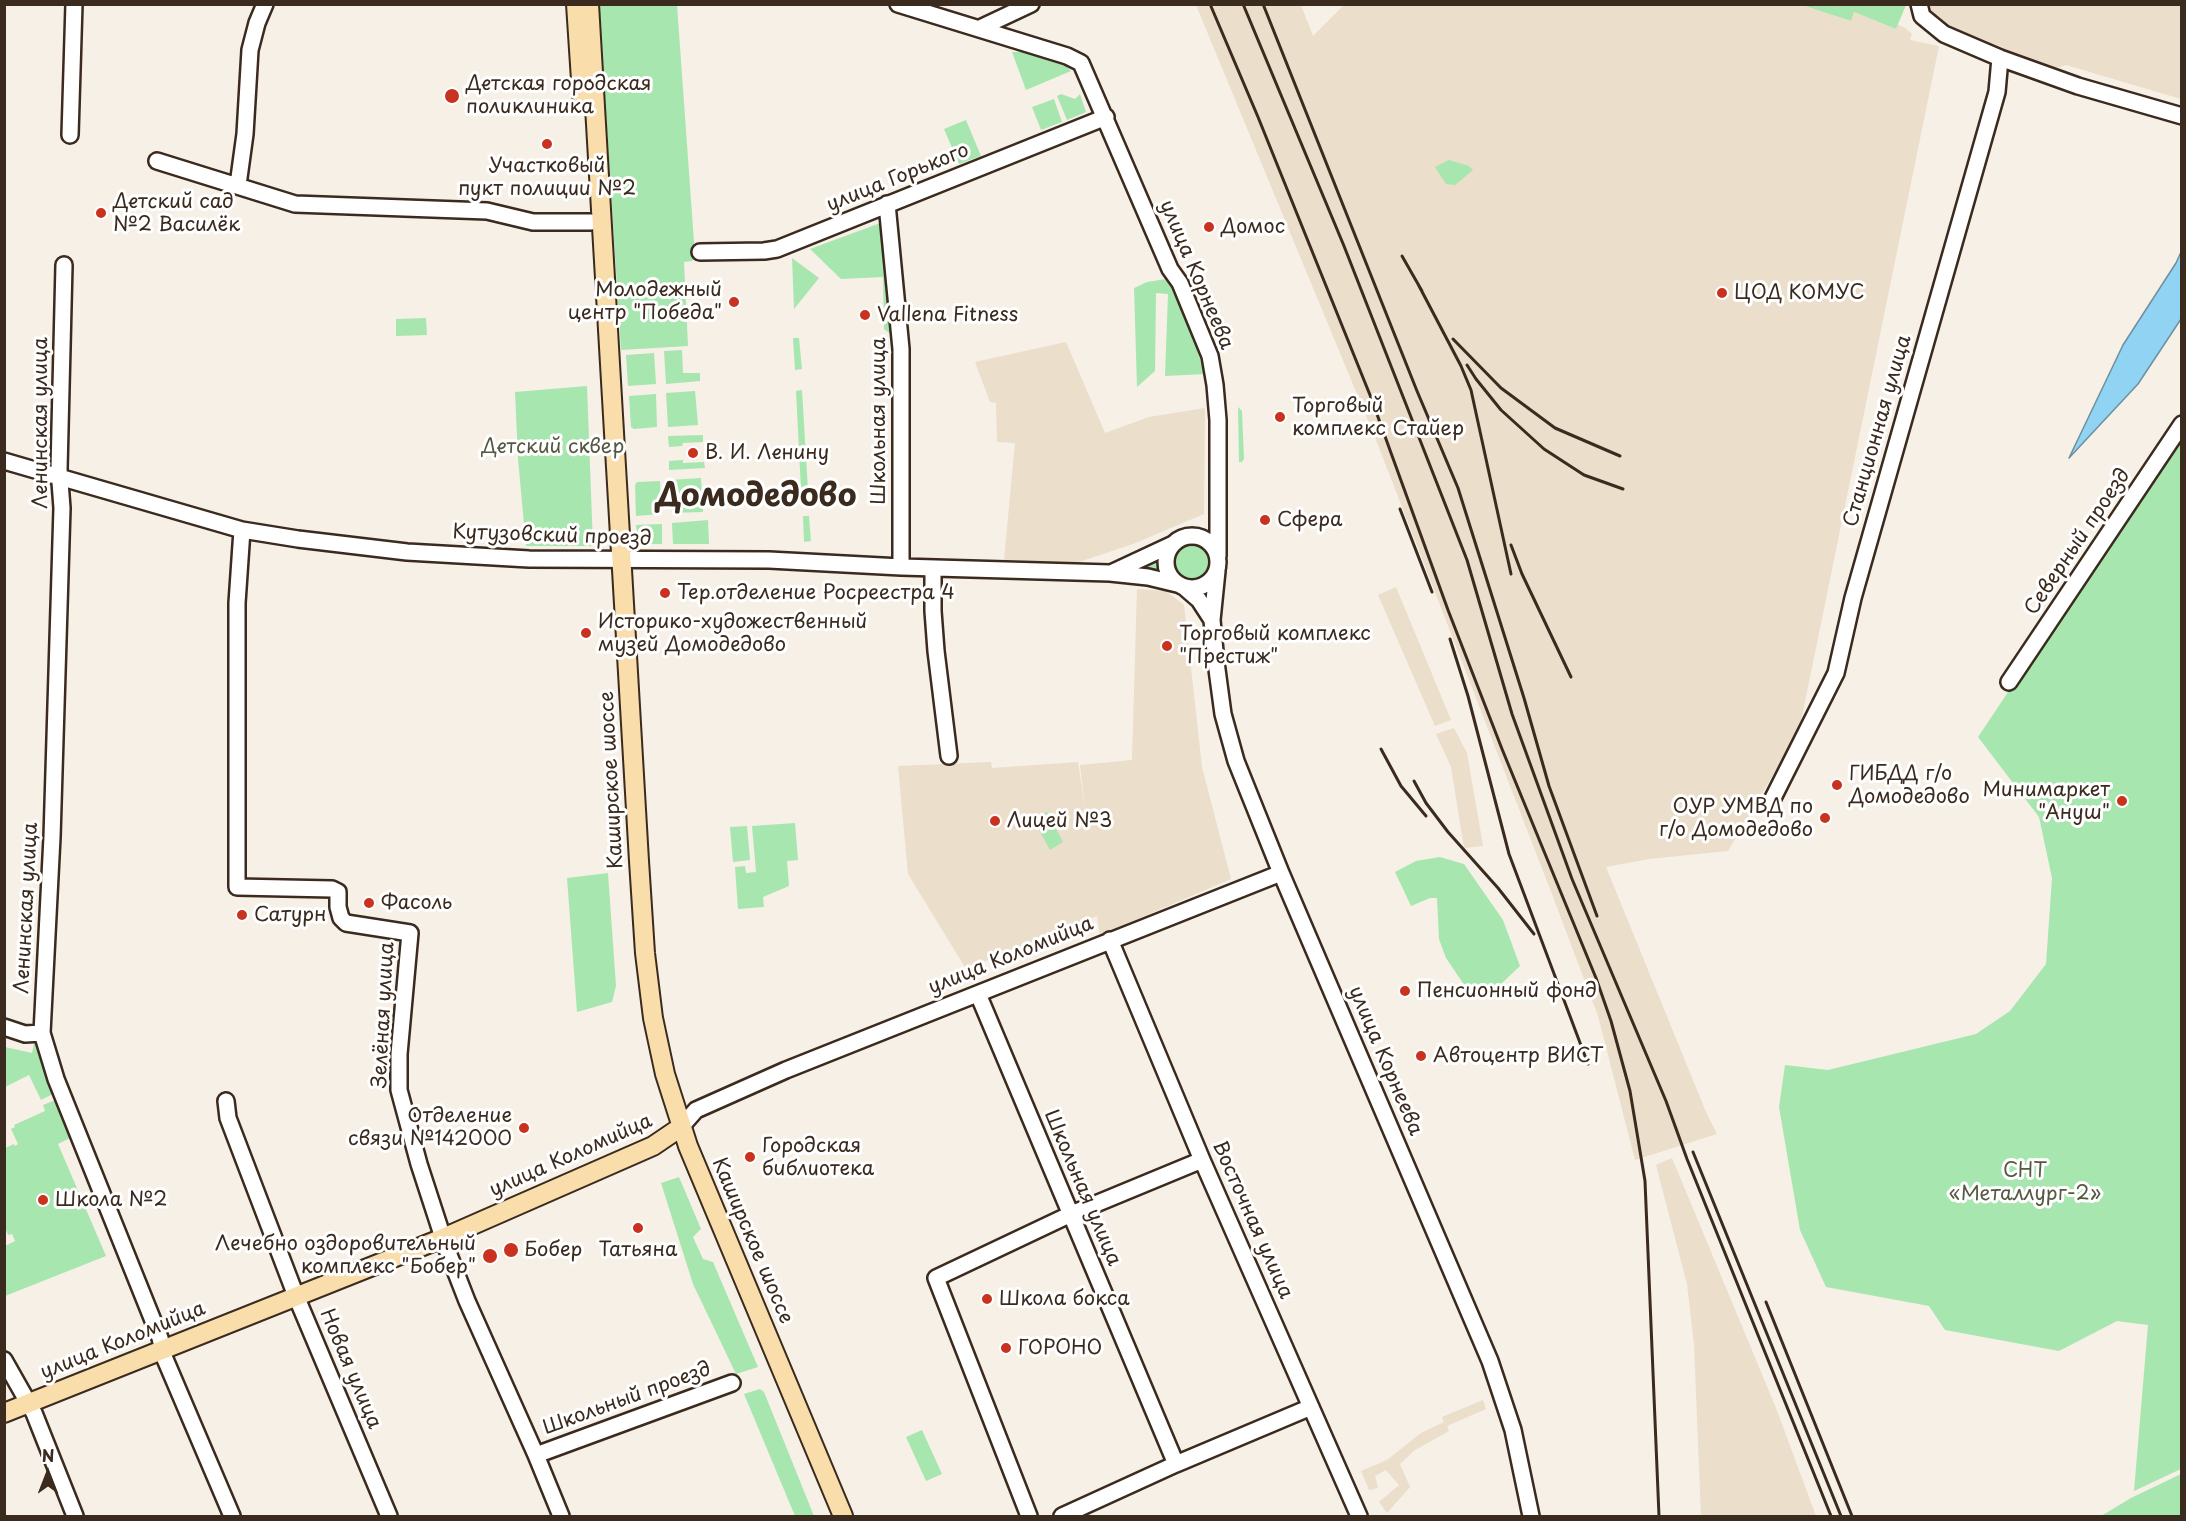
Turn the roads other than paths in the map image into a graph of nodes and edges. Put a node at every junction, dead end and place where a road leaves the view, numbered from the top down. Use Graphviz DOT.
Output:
graph roads {
  1 [pos="74,4"];
  2 [pos="265,4"];
  3 [pos="576,4"];
  4 [pos="589,4"];
  5 [pos="898,4"];
  6 [pos="1031,4"];
  7 [pos="1919,4"];
  8 [pos="980,28"];
  9 [pos="2000,58"];
  10 [pos="2181,116"];
  11 [pos="1106,117"];
  12 [pos="70,135"];
  13 [pos="157,161"];
  14 [pos="238,185"];
  15 [pos="888,204"];
  16 [pos="591,222"];
  17 [pos="700,252"];
  18 [pos="64,265"];
  19 [pos="2181,424"];
  20 [pos="4,462"];
  21 [pos="59,477"];
  22 [pos="1217,516"];
  23 [pos="242,530"];
  24 [pos="1191,536"];
  25 [pos="1173,544"];
  26 [pos="615,561"];
  27 [pos="1217,563"];
  28 [pos="902,567"];
  29 [pos="933,568"];
  30 [pos="1110,573"];
  31 [pos="1181,586"];
  32 [pos="1212,620"];
  33 [pos="2009,682"];
  34 [pos="949,756"];
  35 [pos="1769,806"];
  36 [pos="1281,873"];
  37 [pos="1110,940"];
  38 [pos="978,994"];
  39 [pos="4,1027"];
  40 [pos="42,1033"];
  41 [pos="226,1101"];
  42 [pos="676,1131"];
  43 [pos="1202,1160"];
  44 [pos="1069,1215"];
  45 [pos="443,1238"];
  46 [pos="296,1296"];
  47 [pos="163,1350"];
  48 [pos="4,1360"];
  49 [pos="732,1383"];
  50 [pos="28,1404"];
  51 [pos="1311,1407"];
  52 [pos="4,1413"];
  53 [pos="536,1455"];
  54 [pos="1176,1464"];
  55 [pos="75,1516"];
  56 [pos="232,1516"];
  57 [pos="389,1516"];
  58 [pos="561,1516"];
  59 [pos="831,1516"];
  60 [pos="843,1516"];
  61 [pos="1029,1516"];
  62 [pos="1062,1516"];
  63 [pos="1359,1516"];
  64 [pos="1531,1516"];
  1 -- 12 [label="street"];
  2 -- 14 [label="street"];
  3 -- 16 [label="main road, Каширское шоссе"];
  4 -- 26 [label="main road, Каширское шоссе"];
  5 -- 8 [label="street"];
  6 -- 8 [label="street"];
  7 -- 9 [label="street"];
  8 -- 11 [label="street, улица Корнеева"];
  9 -- 10 [label="street"];
  9 -- 35 [label="street, Станционная улица"];
  11 -- 15 [label="street, улица Горького"];
  11 -- 22 [label="street, улица Корнеева"];
  13 -- 14 [label="street"];
  14 -- 16 [label="street"];
  15 -- 17 [label="street, улица Горького"];
  15 -- 28 [label="street, Школьная улица"];
  16 -- 26 [label="main road, Каширское шоссе"];
  18 -- 21 [label="street, Ленинская улица"];
  19 -- 33 [label="street, Северный проезд"];
  20 -- 21 [label="street, Кутузовский проезд"];
  21 -- 23 [label="street, Кутузовский проезд"];
  21 -- 40 [label="street, Ленинская улица"];
  22 -- 24 [label="street"];
  22 -- 27 [label="street, улица Корнеева"];
  23 -- 26 [label="street, Кутузовский проезд"];
  23 -- 45 [label="street, Зелёная улица"];
  24 -- 25 [label="street"];
  24 -- 27 [label="street"];
  25 -- 30 [label="street"];
  25 -- 31 [label="street"];
  26 -- 28 [label="street, Кутузовский проезд"];
  26 -- 42 [label="main road, Каширское шоссе"];
  27 -- 31 [label="street"];
  27 -- 32 [label="street, улица Корнеева"];
  28 -- 29 [label="street, Кутузовский проезд"];
  29 -- 30 [label="street, Кутузовский проезд"];
  29 -- 34 [label="street"];
  30 -- 31 [label="street, Кутузовский проезд"];
  31 -- 32 [label="street"];
  32 -- 36 [label="street, улица Корнеева"];
  36 -- 37 [label="street, улица Коломийца"];
  36 -- 64 [label="street, улица Корнеева"];
  37 -- 38 [label="street, улица Коломийца"];
  37 -- 43 [label="street, Восточная улица"];
  38 -- 42 [label="street, улица Коломийца"];
  38 -- 44 [label="street, Школьная улица"];
  39 -- 40 [label="street"];
  40 -- 47 [label="street, Ленинская улица"];
  41 -- 46 [label="street, Новая улица"];
  42 -- 45 [label="main road, улица Коломийца"];
  42 -- 59 [label="main road, Каширское шоссе"];
  42 -- 60 [label="main road, Каширское шоссе"];
  43 -- 44 [label="street"];
  43 -- 51 [label="street, Восточная улица"];
  44 -- 54 [label="street, Школьная улица"];
  44 -- 61 [label="street"];
  45 -- 46 [label="main road, улица Коломийца"];
  45 -- 53 [label="street, Зелёная улица"];
  46 -- 47 [label="main road, улица Коломийца"];
  46 -- 57 [label="street, Новая улица"];
  47 -- 50 [label="main road, улица Коломийца"];
  47 -- 56 [label="street, Ленинская улица"];
  48 -- 50 [label="street"];
  49 -- 53 [label="street, Школьный проезд"];
  50 -- 52 [label="main road, улица Коломийца"];
  50 -- 55 [label="street"];
  51 -- 54 [label="street"];
  51 -- 63 [label="street, Восточная улица"];
  53 -- 58 [label="street, Зелёная улица"];
  54 -- 62 [label="street"];
}
